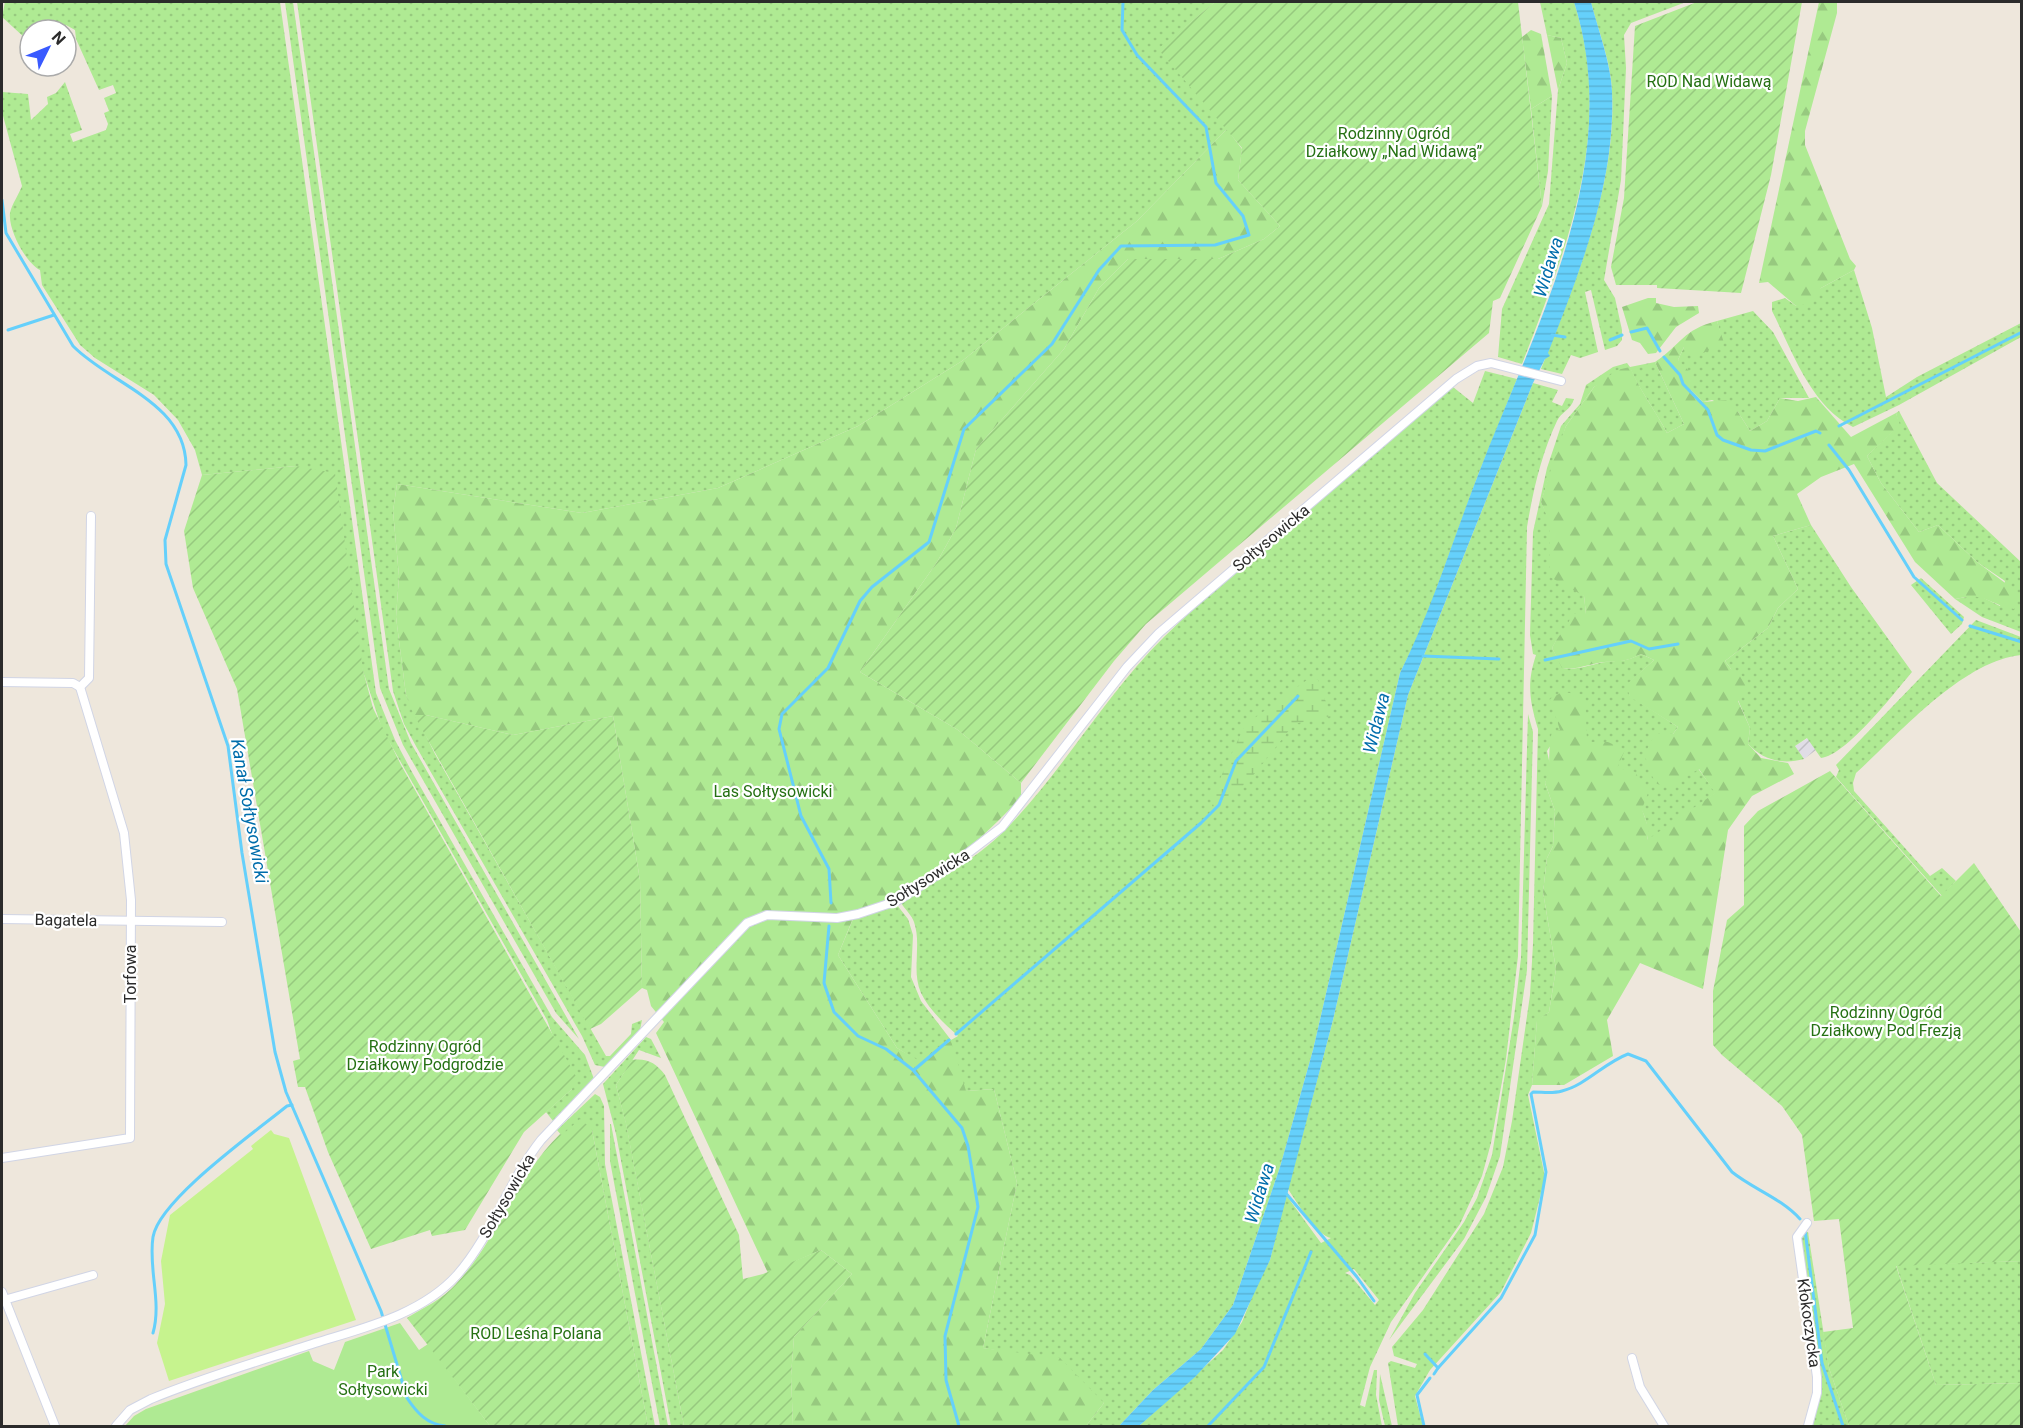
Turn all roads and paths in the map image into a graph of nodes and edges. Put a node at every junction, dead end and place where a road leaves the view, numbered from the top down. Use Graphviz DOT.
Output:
graph roads {
  1 [pos="1560,381"];
  2 [pos="91,516"];
  3 [pos="2,682"];
  4 [pos="80,687"];
  5 [pos="2,919"];
  6 [pos="130,921"];
  7 [pos="222,922"];
  8 [pos="2,1158"];
  9 [pos="1807,1223"];
  10 [pos="93,1275"];
  11 [pos="3,1296"];
  12 [pos="1632,1358"];
  13 [pos="56,1426"];
  14 [pos="116,1426"];
  15 [pos="1664,1426"];
  16 [pos="1808,1426"];
  1 -- 14 [label="street, Sołtysowicka"];
  2 -- 4 [label="street"];
  3 -- 4 [label="street"];
  4 -- 6 [label="street, Torfowa"];
  5 -- 6 [label="street, Bagatela"];
  6 -- 7 [label="street, Bagatela"];
  6 -- 8 [label="street, Torfowa"];
  9 -- 16 [label="street, Kłokoczycka"];
  10 -- 11 [label="street"];
  11 -- 13 [label="street"];
  12 -- 15 [label="street"];
}
